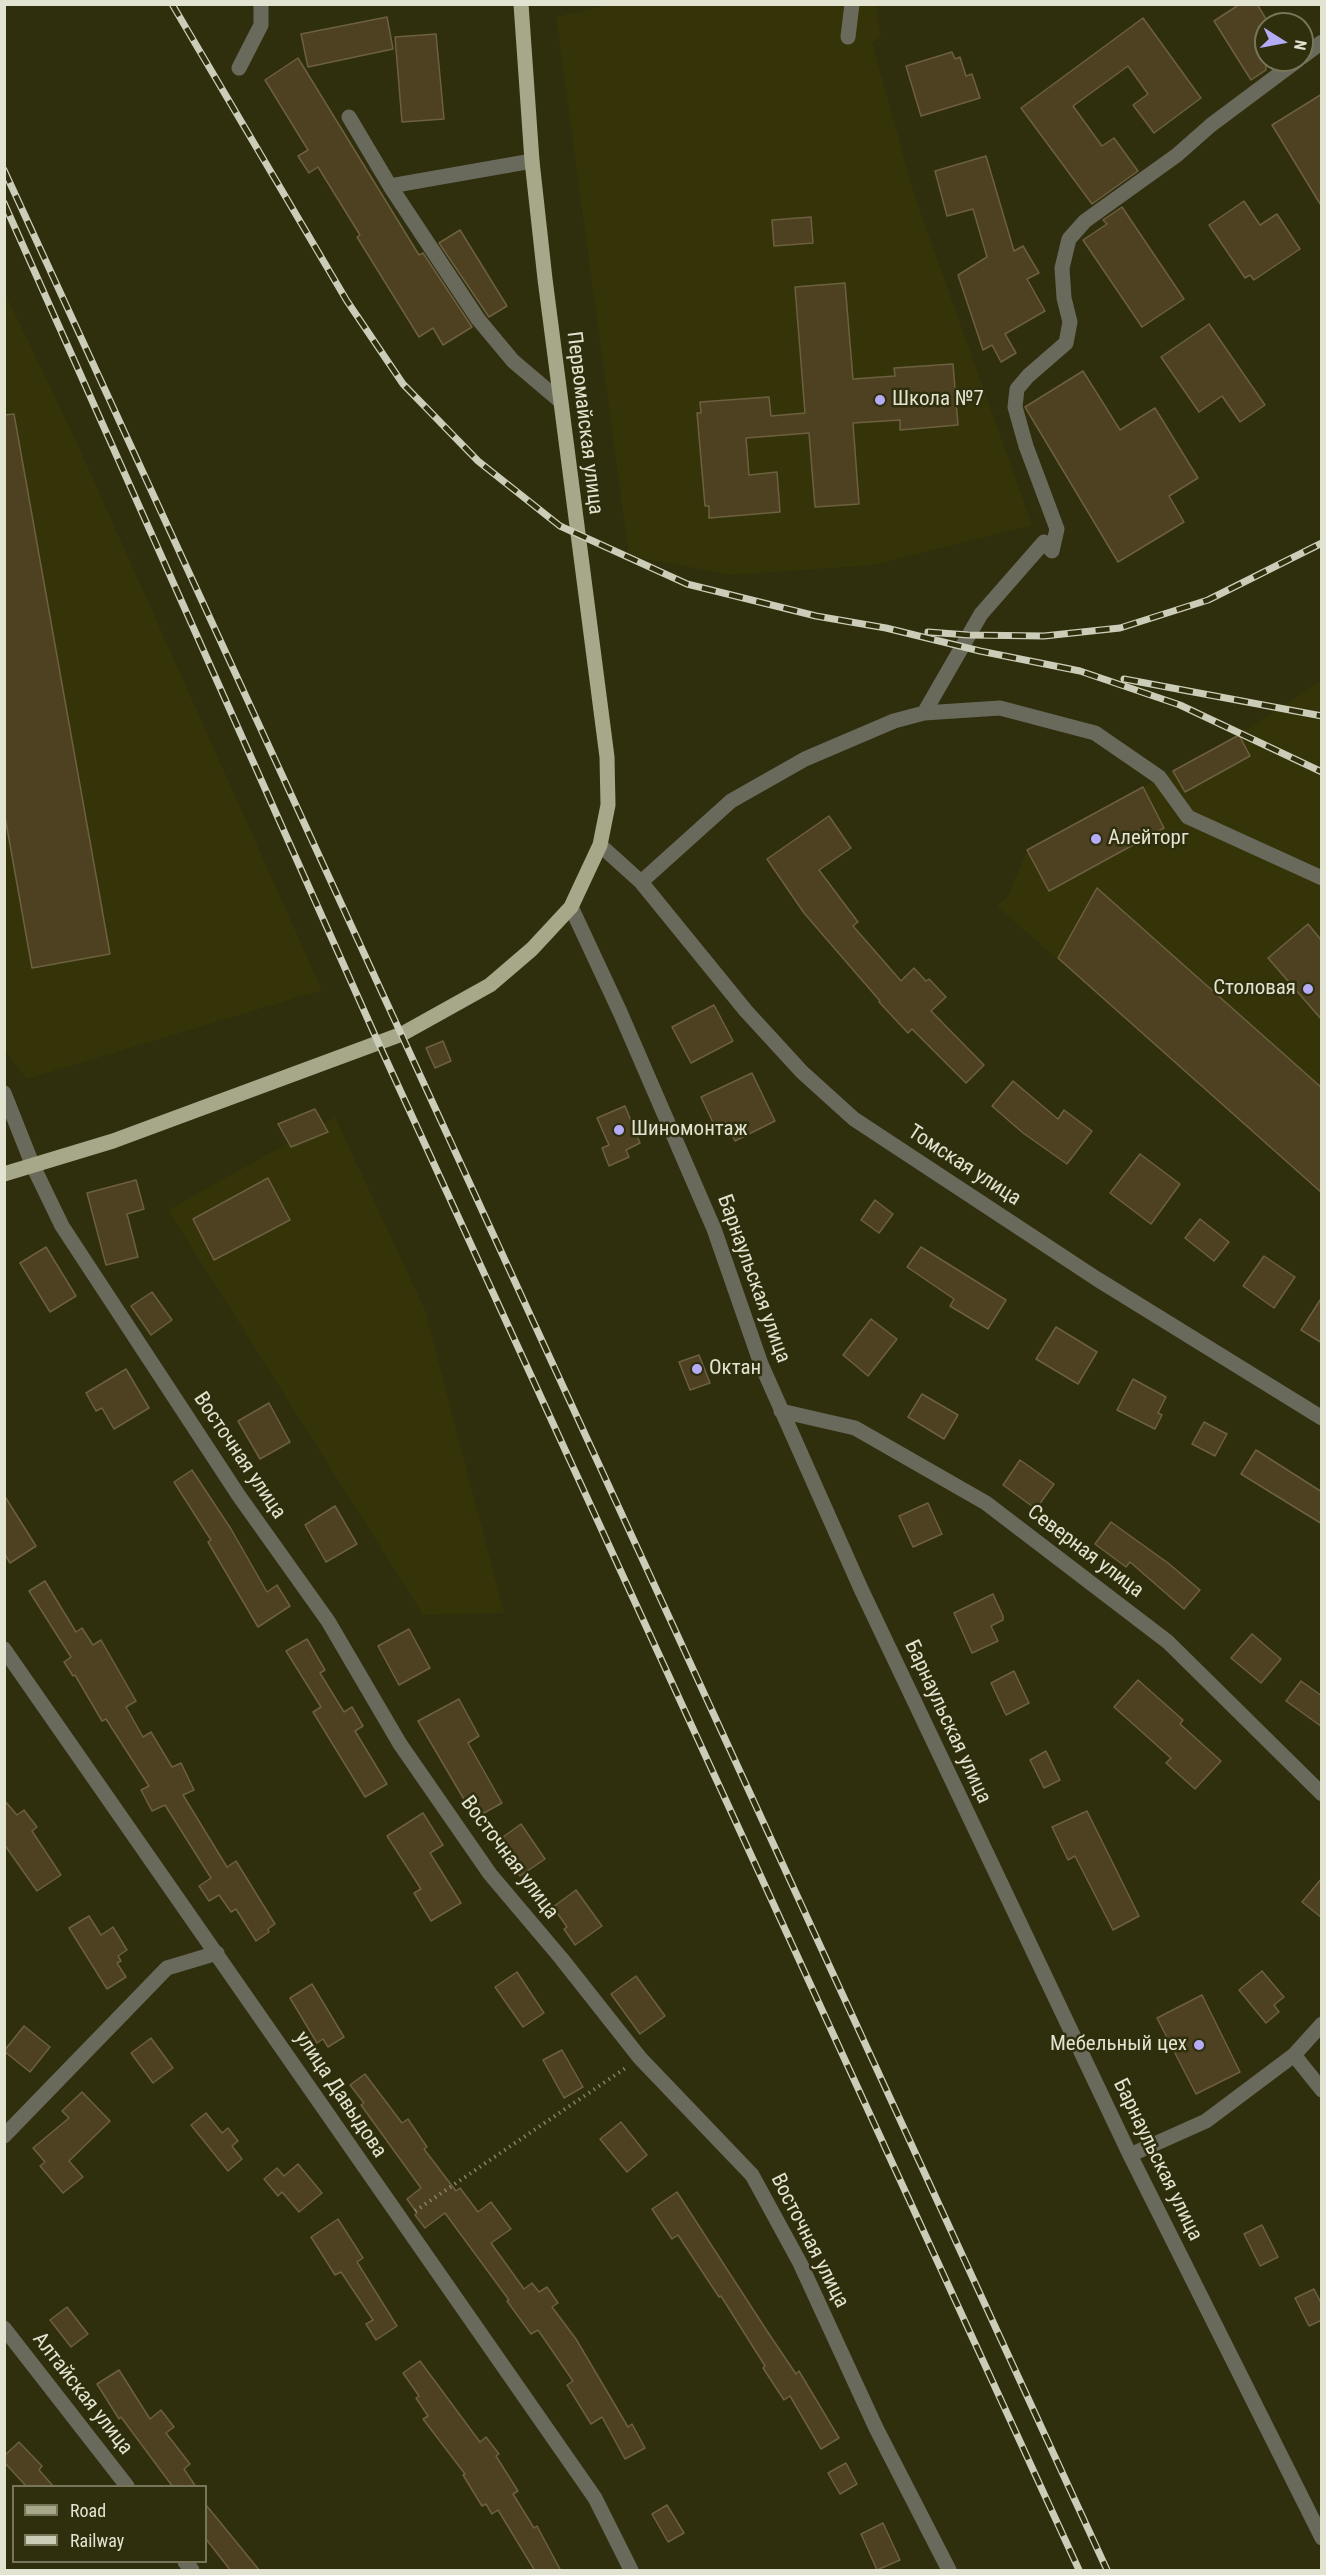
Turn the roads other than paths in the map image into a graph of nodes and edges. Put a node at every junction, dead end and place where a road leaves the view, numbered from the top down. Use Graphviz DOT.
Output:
graph roads {
  1 [pos="261,4"];
  2 [pos="521,4"];
  3 [pos="852,4"];
  4 [pos="848,37"];
  5 [pos="239,68"];
  6 [pos="1282,72"];
  7 [pos="349,117"];
  8 [pos="532,161"];
  9 [pos="390,186"];
  10 [pos="560,400"];
  11 [pos="924,713"];
  12 [pos="600,845"];
  13 [pos="1322,878"];
  14 [pos="641,882"];
  15 [pos="571,907"];
  16 [pos="4,1093"];
  17 [pos="33,1166"];
  18 [pos="4,1174"];
  19 [pos="781,1411"];
  20 [pos="1322,1418"];
  21 [pos="4,1650"];
  22 [pos="1322,1794"];
  23 [pos="217,1953"];
  24 [pos="1322,2024"];
  25 [pos="1294,2055"];
  26 [pos="1322,2090"];
  27 [pos="4,2136"];
  28 [pos="1130,2155"];
  29 [pos="4,2328"];
  30 [pos="125,2485"];
  31 [pos="1322,2538"];
  32 [pos="632,2571"];
  33 [pos="949,2571"];
  1 -- 5 [label="street"];
  2 -- 8 [label="main road, Первомайская улица"];
  3 -- 4 [label="street"];
  6 -- 11 [label="street"];
  7 -- 9 [label="street"];
  8 -- 9 [label="street"];
  8 -- 10 [label="main road, Первомайская улица"];
  9 -- 10 [label="street"];
  10 -- 12 [label="main road, Первомайская улица"];
  11 -- 13 [label="street"];
  11 -- 14 [label="street"];
  12 -- 14 [label="street"];
  12 -- 15 [label="main road, Первомайская улица"];
  14 -- 20 [label="street, Томская улица"];
  15 -- 17 [label="main road, Первомайская улица"];
  15 -- 19 [label="street, Барнаульская улица"];
  16 -- 17 [label="street, Восточная улица"];
  17 -- 18 [label="main road, Первомайская улица"];
  17 -- 33 [label="street, Восточная улица"];
  19 -- 22 [label="street, Северная улица"];
  19 -- 28 [label="street, Барнаульская улица"];
  21 -- 23 [label="street, улица Давыдова"];
  23 -- 27 [label="street"];
  23 -- 32 [label="street, улица Давыдова"];
  24 -- 25 [label="street"];
  25 -- 26 [label="street"];
  25 -- 28 [label="street"];
  28 -- 31 [label="street, Барнаульская улица"];
  29 -- 30 [label="street, Алтайская улица"];
}
